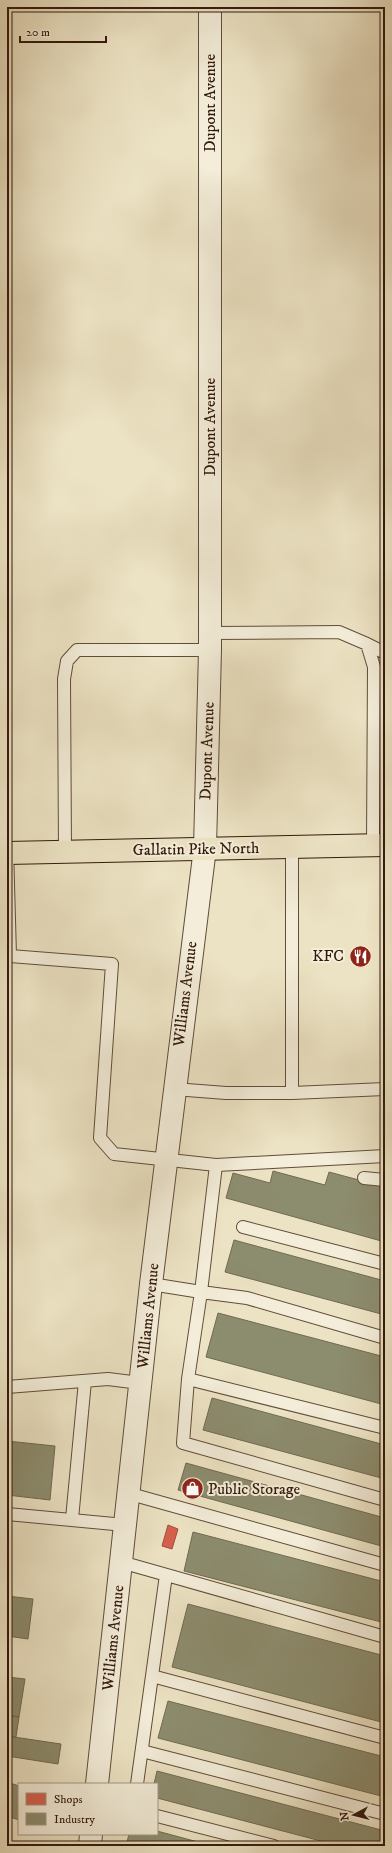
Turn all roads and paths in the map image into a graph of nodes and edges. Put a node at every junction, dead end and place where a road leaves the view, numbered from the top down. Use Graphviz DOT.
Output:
graph roads {
  1 [pos="210,7"];
  2 [pos="210,642"];
  3 [pos="367,644"];
  4 [pos="385,653"];
  5 [pos="7,843"];
  6 [pos="379,845"];
  7 [pos="292,847"];
  8 [pos="205,848"];
  9 [pos="65,852"];
  10 [pos="7,853"];
  11 [pos="8,956"];
  12 [pos="174,1089"];
  13 [pos="385,1089"];
  14 [pos="292,1093"];
  15 [pos="385,1156"];
  16 [pos="166,1159"];
  17 [pos="216,1165"];
  18 [pos="364,1178"];
  19 [pos="385,1180"];
  20 [pos="243,1227"];
  21 [pos="385,1264"];
  22 [pos="151,1284"];
  23 [pos="201,1292"];
  24 [pos="385,1338"];
  25 [pos="188,1379"];
  26 [pos="85,1381"];
  27 [pos="140,1383"];
  28 [pos="7,1387"];
  29 [pos="385,1428"];
  30 [pos="127,1493"];
  31 [pos="385,1500"];
  32 [pos="7,1514"];
  33 [pos="72,1518"];
  34 [pos="125,1524"];
  35 [pos="121,1562"];
  36 [pos="385,1565"];
  37 [pos="166,1575"];
  38 [pos="385,1638"];
  39 [pos="152,1676"];
  40 [pos="385,1738"];
  41 [pos="142,1751"];
  42 [pos="97,1783"];
  43 [pos="137,1783"];
  44 [pos="385,1814"];
  45 [pos="158,1816"];
  46 [pos="91,1835"];
  47 [pos="90,1846"];
  48 [pos="274,1846"];
  1 -- 2 [label="street, Dupont Avenue"];
  2 -- 3 [label="lane"];
  2 -- 8 [label="street, Dupont Avenue"];
  2 -- 9 [label="lane"];
  3 -- 4 [label="lane"];
  3 -- 6 [label="lane"];
  5 -- 10 [label="lane"];
  6 -- 7 [label="main road, Gallatin Pike North"];
  7 -- 8 [label="main road, Gallatin Pike North"];
  7 -- 14 [label="lane"];
  8 -- 9 [label="main road, Gallatin Pike North"];
  8 -- 12 [label="street, Williams Avenue"];
  9 -- 10 [label="main road, Gallatin Pike North"];
  10 -- 11 [label="lane"];
  11 -- 16 [label="lane"];
  12 -- 14 [label="lane"];
  12 -- 16 [label="street, Williams Avenue"];
  13 -- 14 [label="lane"];
  15 -- 17 [label="lane"];
  16 -- 17 [label="lane"];
  16 -- 22 [label="street, Williams Avenue"];
  17 -- 23 [label="lane"];
  18 -- 19 [label="lane"];
  20 -- 21 [label="lane"];
  22 -- 23 [label="lane"];
  22 -- 27 [label="street, Williams Avenue"];
  23 -- 24 [label="lane"];
  23 -- 25 [label="lane"];
  25 -- 29 [label="lane"];
  25 -- 31 [label="lane"];
  26 -- 27 [label="lane"];
  26 -- 28 [label="lane"];
  26 -- 33 [label="lane"];
  27 -- 30 [label="street, Williams Avenue"];
  30 -- 34 [label="street, Williams Avenue"];
  30 -- 36 [label="lane"];
  32 -- 33 [label="lane"];
  33 -- 34 [label="lane"];
  34 -- 35 [label="street, Williams Avenue"];
  35 -- 37 [label="lane"];
  35 -- 42 [label="street, Williams Avenue"];
  37 -- 38 [label="lane"];
  37 -- 39 [label="lane"];
  39 -- 40 [label="lane"];
  39 -- 41 [label="lane"];
  41 -- 43 [label="lane"];
  41 -- 44 [label="lane"];
  45 -- 48 [label="lane"];
  46 -- 47 [label="street"];
}
